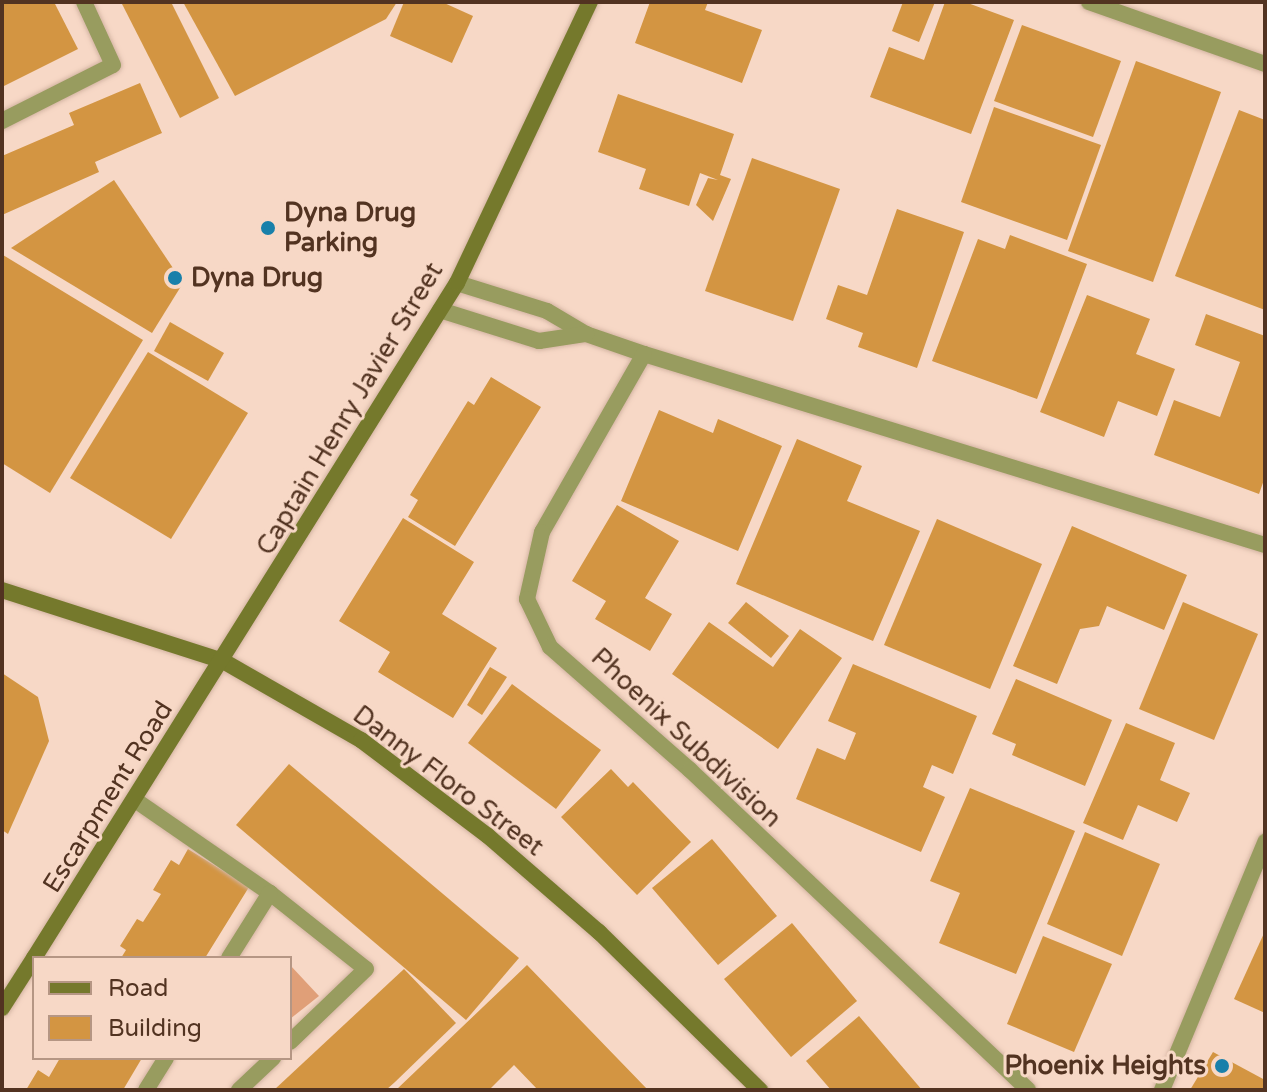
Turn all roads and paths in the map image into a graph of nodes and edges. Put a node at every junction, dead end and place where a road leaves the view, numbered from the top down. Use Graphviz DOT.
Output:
graph roads {
  1 [pos="84,2"];
  2 [pos="590,2"];
  3 [pos="1089,2"];
  4 [pos="1265,64"];
  5 [pos="2,121"];
  6 [pos="457,283"];
  7 [pos="440,310"];
  8 [pos="586,334"];
  9 [pos="644,354"];
  10 [pos="1265,545"];
  11 [pos="2,590"];
  12 [pos="223,661"];
  13 [pos="135,800"];
  14 [pos="1265,842"];
  15 [pos="270,893"];
  16 [pos="35,956"];
  17 [pos="230,956"];
  18 [pos="32,961"];
  19 [pos="2,1008"];
  20 [pos="292,1040"];
  21 [pos="165,1060"];
  22 [pos="271,1060"];
  23 [pos="146,1090"];
  24 [pos="239,1090"];
  25 [pos="760,1090"];
  26 [pos="1028,1090"];
  27 [pos="1162,1090"];
  1 -- 5 [label="street"];
  2 -- 6 [label="street, Captain Henry Javier Street"];
  3 -- 4 [label="street"];
  6 -- 7 [label="street, Captain Henry Javier Street"];
  6 -- 8 [label="street"];
  7 -- 8 [label="street"];
  7 -- 12 [label="street, Captain Henry Javier Street"];
  8 -- 9 [label="street"];
  9 -- 10 [label="street"];
  9 -- 26 [label="street, Phoenix Subdivision"];
  11 -- 12 [label="street, Danny Floro Street"];
  12 -- 13 [label="street, Escarpment Road"];
  12 -- 25 [label="street, Danny Floro Street"];
  13 -- 15 [label="street"];
  13 -- 16 [label="street, Escarpment Road"];
  14 -- 27 [label="street"];
  15 -- 17 [label="street"];
  15 -- 20 [label="street"];
  18 -- 19 [label="street, Escarpment Road"];
  21 -- 23 [label="street"];
  22 -- 24 [label="street"];
}
